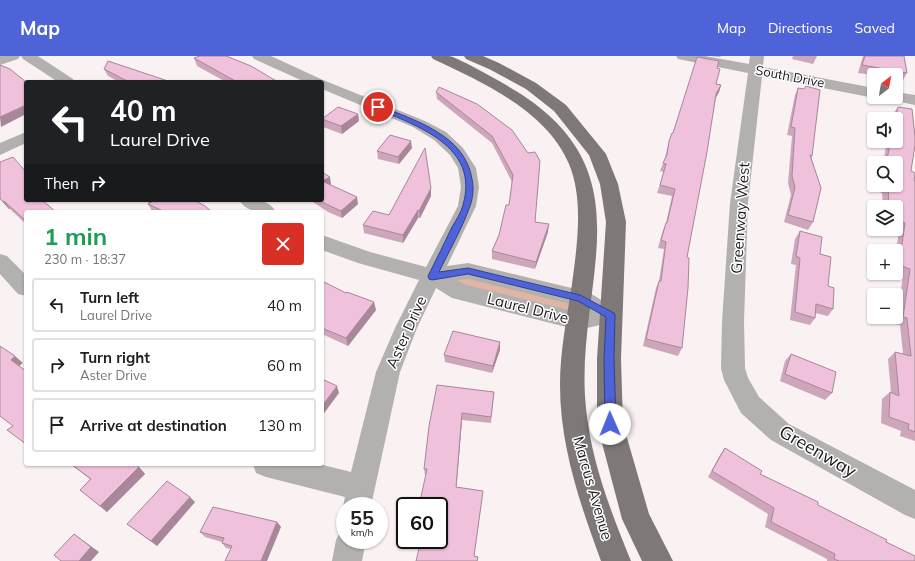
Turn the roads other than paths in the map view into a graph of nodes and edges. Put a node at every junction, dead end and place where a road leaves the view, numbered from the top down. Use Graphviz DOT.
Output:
graph roads {
  1 [pos="13,56"];
  2 [pos="28,56"];
  3 [pos="259,56"];
  4 [pos="438,56"];
  5 [pos="471,56"];
  6 [pos="683,56"];
  7 [pos="0,61"];
  8 [pos="756,63"];
  9 [pos="65,80"];
  10 [pos="313,80"];
  11 [pos="324,85"];
  12 [pos="867,90"];
  13 [pos="903,98"];
  14 [pos="915,100"];
  15 [pos="24,138"];
  16 [pos="0,150"];
  17 [pos="251,202"];
  18 [pos="264,210"];
  19 [pos="324,243"];
  20 [pos="0,261"];
  21 [pos="432,276"];
  22 [pos="24,286"];
  23 [pos="580,298"];
  24 [pos="610,315"];
  25 [pos="578,321"];
  26 [pos="736,380"];
  27 [pos="272,466"];
  28 [pos="359,497"];
  29 [pos="915,505"];
  30 [pos="349,549"];
  31 [pos="347,561"];
  32 [pos="616,561"];
  33 [pos="658,561"];
  1 -- 7 [label="street"];
  2 -- 9 [label="street"];
  3 -- 10 [label="street"];
  4 -- 23 [label="main road, Marcus Avenue"];
  5 -- 24 [label="main road"];
  6 -- 8 [label="street, South Drive"];
  8 -- 12 [label="street, South Drive"];
  8 -- 26 [label="street, Greenway West"];
  11 -- 21 [label="street, Aster Drive"];
  13 -- 14 [label="street"];
  15 -- 16 [label="street"];
  17 -- 18 [label="street"];
  19 -- 21 [label="street, Laurel Drive"];
  20 -- 22 [label="street"];
  21 -- 23 [label="street, Laurel Drive"];
  21 -- 25 [label="street, Laurel Drive"];
  21 -- 28 [label="street, Aster Drive"];
  23 -- 24 [label="street, Laurel Drive"];
  23 -- 25 [label="main road, Marcus Avenue"];
  24 -- 25 [label="street, Laurel Drive"];
  24 -- 33 [label="main road"];
  25 -- 32 [label="main road, Marcus Avenue"];
  26 -- 29 [label="street, Greenway"];
  27 -- 28 [label="street"];
  30 -- 31 [label="street"];
}
